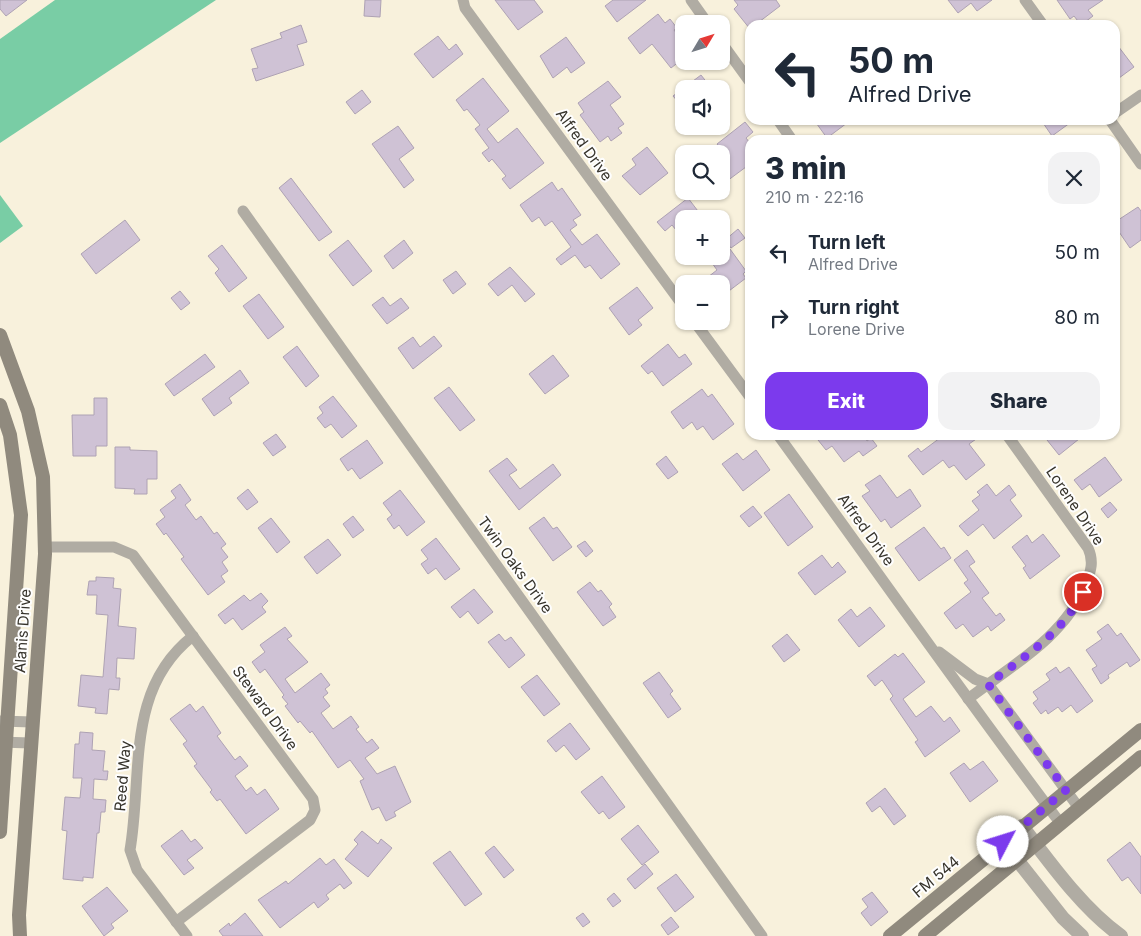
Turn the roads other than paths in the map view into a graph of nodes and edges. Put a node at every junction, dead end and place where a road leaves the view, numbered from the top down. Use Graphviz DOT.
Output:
graph roads {
  1 [pos="463,0"];
  2 [pos="690,0"];
  3 [pos="1025,0"];
  4 [pos="701,15"];
  5 [pos="1039,20"];
  6 [pos="730,54"];
  7 [pos="745,75"];
  8 [pos="1141,95"];
  9 [pos="1120,110"];
  10 [pos="1114,125"];
  11 [pos="1141,164"];
  12 [pos="243,211"];
  13 [pos="675,295"];
  14 [pos="701,330"];
  15 [pos="0,335"];
  16 [pos="745,390"];
  17 [pos="0,405"];
  18 [pos="782,440"];
  19 [pos="1011,440"];
  20 [pos="45,547"];
  21 [pos="193,636"];
  22 [pos="928,643"];
  23 [pos="988,684"];
  24 [pos="968,699"];
  25 [pos="4,721"];
  26 [pos="32,722"];
  27 [pos="1141,730"];
  28 [pos="3,742"];
  29 [pos="30,743"];
  30 [pos="1141,757"];
  31 [pos="1066,790"];
  32 [pos="1047,805"];
  33 [pos="1080,808"];
  34 [pos="1061,824"];
  35 [pos="1022,826"];
  36 [pos="0,832"];
  37 [pos="1003,842"];
  38 [pos="1036,844"];
  39 [pos="1016,860"];
  40 [pos="176,922"];
  41 [pos="20,936"];
  42 [pos="187,936"];
  43 [pos="762,936"];
  44 [pos="890,936"];
  45 [pos="925,936"];
  46 [pos="1082,936"];
  47 [pos="1121,936"];
  1 -- 13 [label="street, Alfred Drive"];
  2 -- 4 [label="street"];
  3 -- 5 [label="street"];
  6 -- 7 [label="street"];
  8 -- 9 [label="street"];
  10 -- 11 [label="street"];
  12 -- 43 [label="street, Twin Oaks Drive"];
  14 -- 16 [label="street"];
  15 -- 20 [label="main road, Alanis Drive"];
  17 -- 25 [label="main road, Alanis Drive"];
  18 -- 22 [label="street, Alfred Drive"];
  19 -- 23 [label="street, Lorene Drive"];
  20 -- 21 [label="street, Steward Drive"];
  20 -- 26 [label="main road, Alanis Drive"];
  21 -- 40 [label="street, Reed Way"];
  21 -- 40 [label="street, Steward Drive"];
  22 -- 23 [label="street, Alfred Drive"];
  22 -- 24 [label="street, Alfred Drive"];
  23 -- 24 [label="street, Lorene Drive"];
  23 -- 31 [label="street, Alfred Drive"];
  24 -- 32 [label="street, Alfred Drive"];
  25 -- 26 [label="street"];
  25 -- 28 [label="main road, Alanis Drive"];
  26 -- 29 [label="main road, Alanis Drive"];
  27 -- 31 [label="main road, FM 544"];
  28 -- 29 [label="street"];
  28 -- 36 [label="main road, Alanis Drive"];
  29 -- 41 [label="main road, Alanis Drive"];
  30 -- 33 [label="main road"];
  31 -- 32 [label="main road, FM 544"];
  31 -- 33 [label="street, Alfred Drive"];
  32 -- 34 [label="street, Alfred Drive"];
  32 -- 35 [label="main road, FM 544"];
  33 -- 34 [label="main road"];
  34 -- 38 [label="main road"];
  35 -- 37 [label="main road, FM 544"];
  35 -- 38 [label="street"];
  37 -- 39 [label="street"];
  37 -- 44 [label="main road, FM 544"];
  38 -- 39 [label="main road"];
  38 -- 47 [label="street"];
  39 -- 45 [label="main road"];
  39 -- 46 [label="street"];
  40 -- 42 [label="street, Reed Way"];
}
